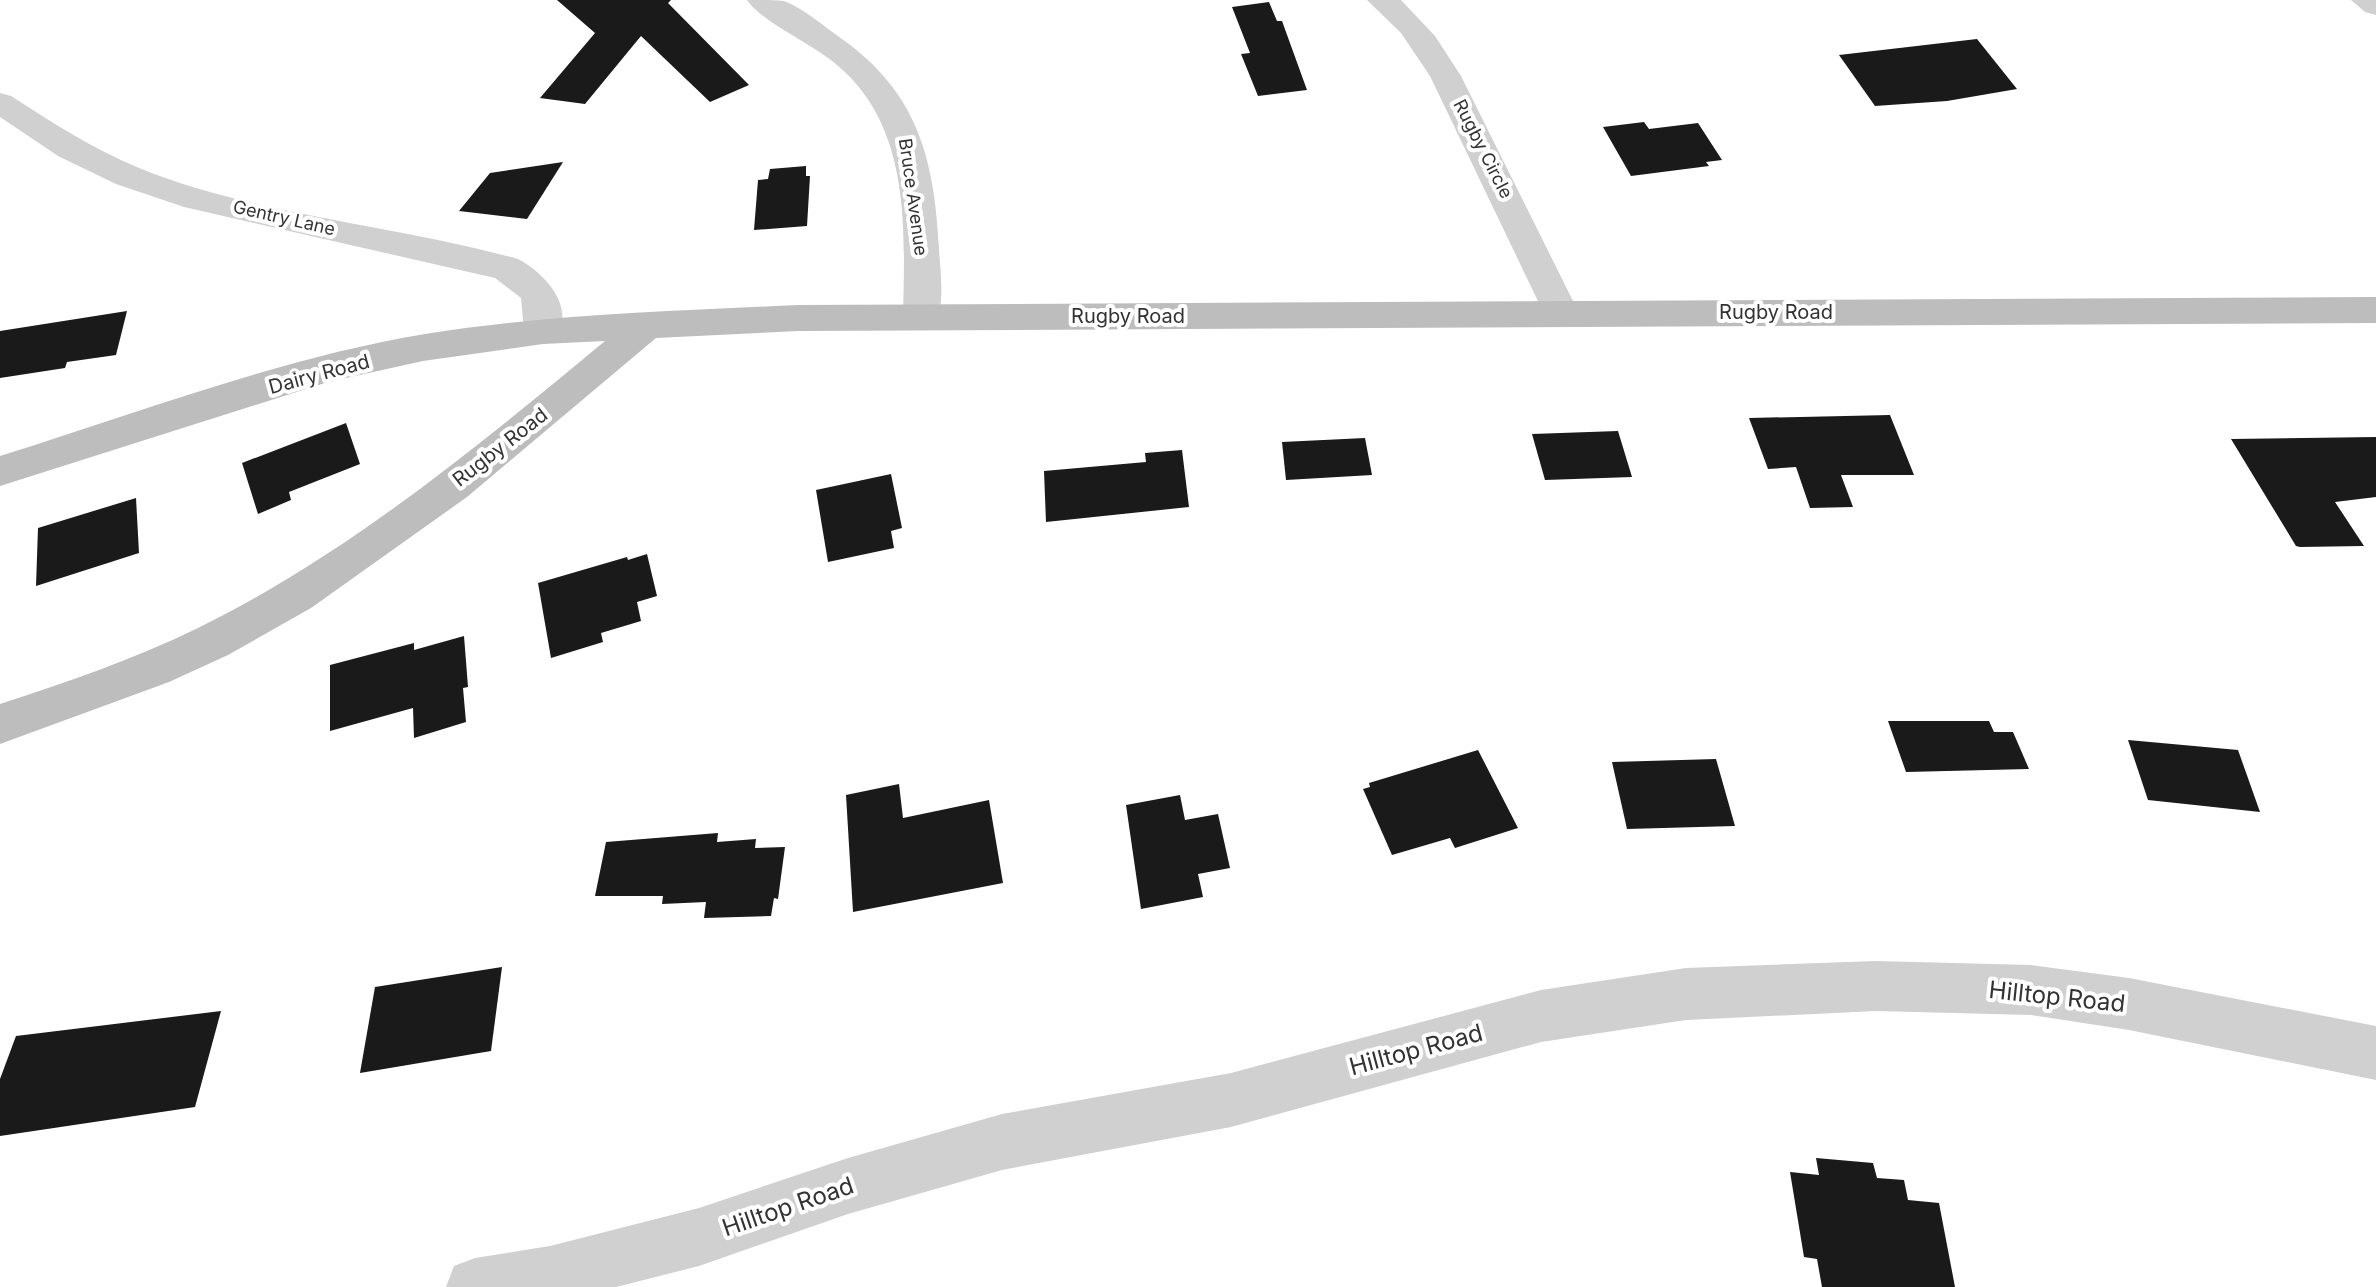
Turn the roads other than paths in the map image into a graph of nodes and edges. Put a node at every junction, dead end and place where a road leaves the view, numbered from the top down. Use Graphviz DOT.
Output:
graph roads {
  1 [pos="762,0"];
  2 [pos="1382,0"];
  3 [pos="2366,0"];
  4 [pos="2376,6"];
  5 [pos="0,103"];
  6 [pos="2376,310"];
  7 [pos="1561,313"];
  8 [pos="921,317"];
  9 [pos="649,324"];
  10 [pos="543,331"];
  11 [pos="0,471"];
  12 [pos="0,724"];
  13 [pos="2376,1053"];
  14 [pos="475,1287"];
  1 -- 8 [label="street, Bruce Avenue"];
  2 -- 7 [label="street, Rugby Circle"];
  3 -- 4 [label="street"];
  5 -- 10 [label="street, Gentry Lane"];
  6 -- 7 [label="street, Rugby Road"];
  7 -- 8 [label="street, Rugby Road"];
  8 -- 9 [label="street, Rugby Road"];
  9 -- 10 [label="street, Dairy Road"];
  9 -- 12 [label="street, Rugby Road"];
  10 -- 11 [label="street, Dairy Road"];
  13 -- 14 [label="street, Hilltop Road"];
}
